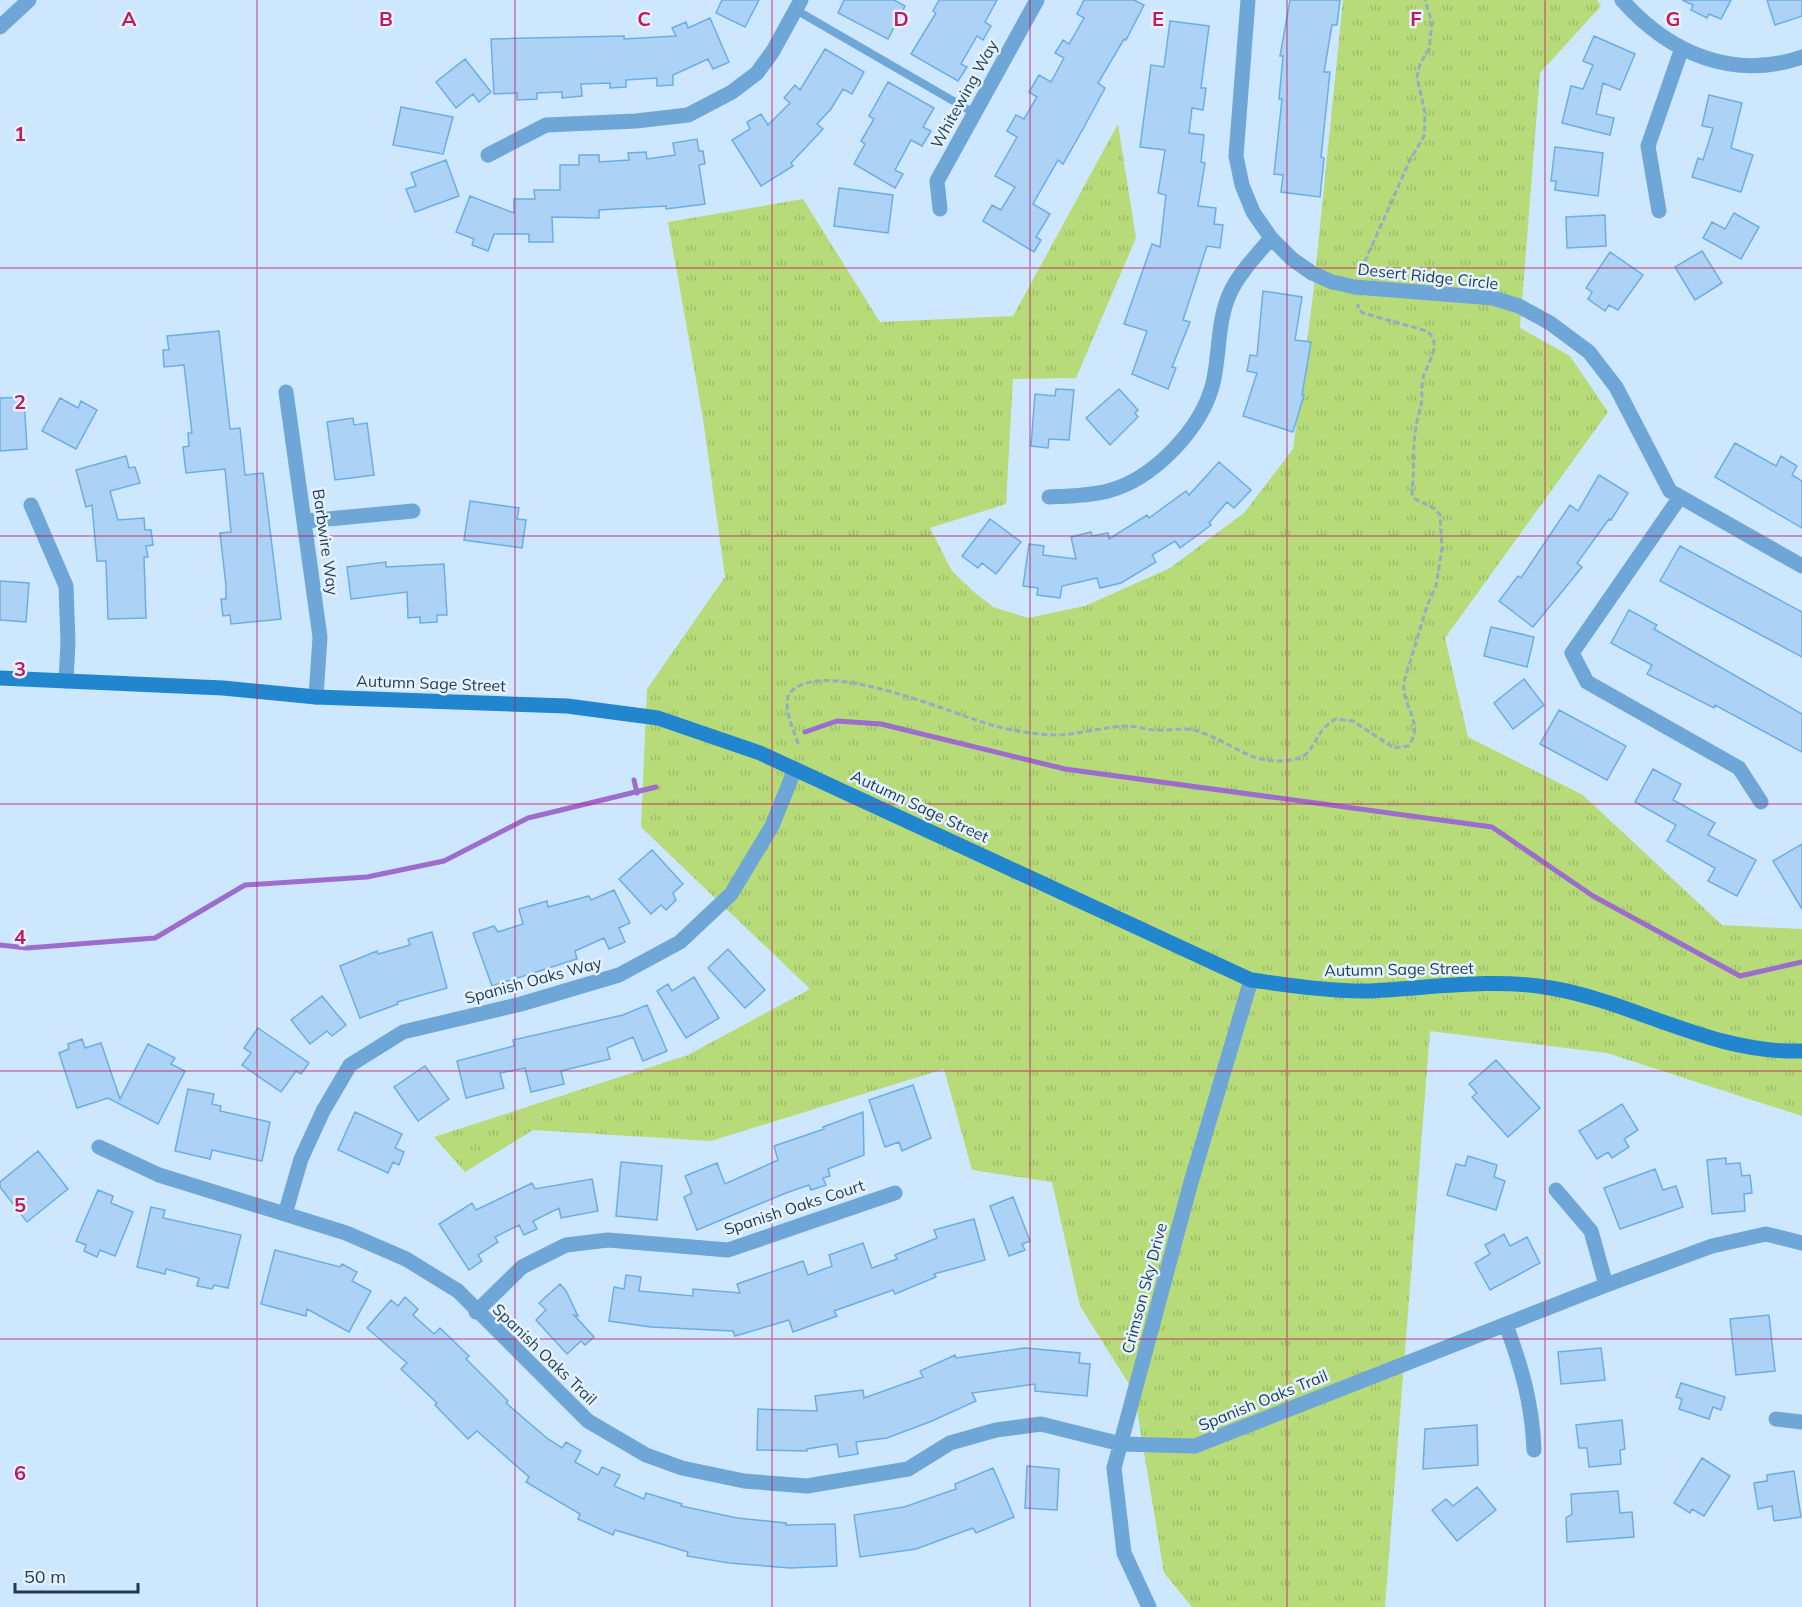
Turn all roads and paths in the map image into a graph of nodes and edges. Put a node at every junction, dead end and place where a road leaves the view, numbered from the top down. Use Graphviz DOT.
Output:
graph roads {
  1 [pos="1037,0"];
  2 [pos="1247,0"];
  3 [pos="1425,0"];
  4 [pos="1622,0"];
  5 [pos="22,2"];
  6 [pos="798,5"];
  7 [pos="0,27"];
  8 [pos="1682,48"];
  9 [pos="1802,57"];
  10 [pos="975,113"];
  11 [pos="488,155"];
  12 [pos="940,209"];
  13 [pos="1659,211"];
  14 [pos="1271,238"];
  15 [pos="1361,270"];
  16 [pos="1358,304"];
  17 [pos="286,392"];
  18 [pos="1680,496"];
  19 [pos="1049,497"];
  20 [pos="31,505"];
  21 [pos="413,511"];
  22 [pos="306,521"];
  23 [pos="1802,566"];
  24 [pos="0,678"];
  25 [pos="66,681"];
  26 [pos="316,697"];
  27 [pos="798,744"];
  28 [pos="795,769"];
  29 [pos="1761,802"];
  30 [pos="1251,980"];
  31 [pos="1802,1051"];
  32 [pos="99,1147"];
  33 [pos="1556,1190"];
  34 [pos="895,1193"];
  35 [pos="285,1215"];
  36 [pos="1802,1243"];
  37 [pos="1606,1285"];
  38 [pos="477,1312"];
  39 [pos="1506,1324"];
  40 [pos="1776,1419"];
  41 [pos="1802,1422"];
  42 [pos="1121,1444"];
  43 [pos="1534,1450"];
  44 [pos="1149,1607"];
  1 -- 10 [label="street, Whitewing Way"];
  2 -- 14 [label="street, Desert Ridge Circle"];
  3 -- 15 [label="path"];
  4 -- 8 [label="street"];
  5 -- 7 [label="street"];
  6 -- 10 [label="lane"];
  6 -- 11 [label="street"];
  8 -- 9 [label="street"];
  8 -- 13 [label="street"];
  10 -- 12 [label="street, Whitewing Way"];
  14 -- 18 [label="street, Desert Ridge Circle"];
  14 -- 19 [label="street"];
  16 -- 27 [label="path"];
  17 -- 22 [label="street, Barbwire Way"];
  18 -- 23 [label="street, Desert Ridge Circle"];
  18 -- 29 [label="street"];
  20 -- 25 [label="street"];
  21 -- 22 [label="street"];
  22 -- 26 [label="street, Barbwire Way"];
  24 -- 25 [label="street, Autumn Sage Street"];
  25 -- 26 [label="street, Autumn Sage Street"];
  26 -- 28 [label="street, Autumn Sage Street"];
  28 -- 30 [label="street, Autumn Sage Street"];
  28 -- 35 [label="street, Spanish Oaks Way"];
  30 -- 31 [label="street, Autumn Sage Street"];
  30 -- 42 [label="street, Crimson Sky Drive"];
  32 -- 35 [label="street, Spanish Oaks Trail"];
  33 -- 37 [label="street"];
  34 -- 38 [label="street, Spanish Oaks Court"];
  35 -- 38 [label="street, Spanish Oaks Trail"];
  36 -- 37 [label="street, Spanish Oaks Trail"];
  37 -- 39 [label="street, Spanish Oaks Trail"];
  38 -- 42 [label="street, Spanish Oaks Trail"];
  39 -- 42 [label="street, Spanish Oaks Trail"];
  39 -- 43 [label="street"];
  40 -- 41 [label="street"];
  42 -- 44 [label="street, Crimson Sky Drive"];
}
